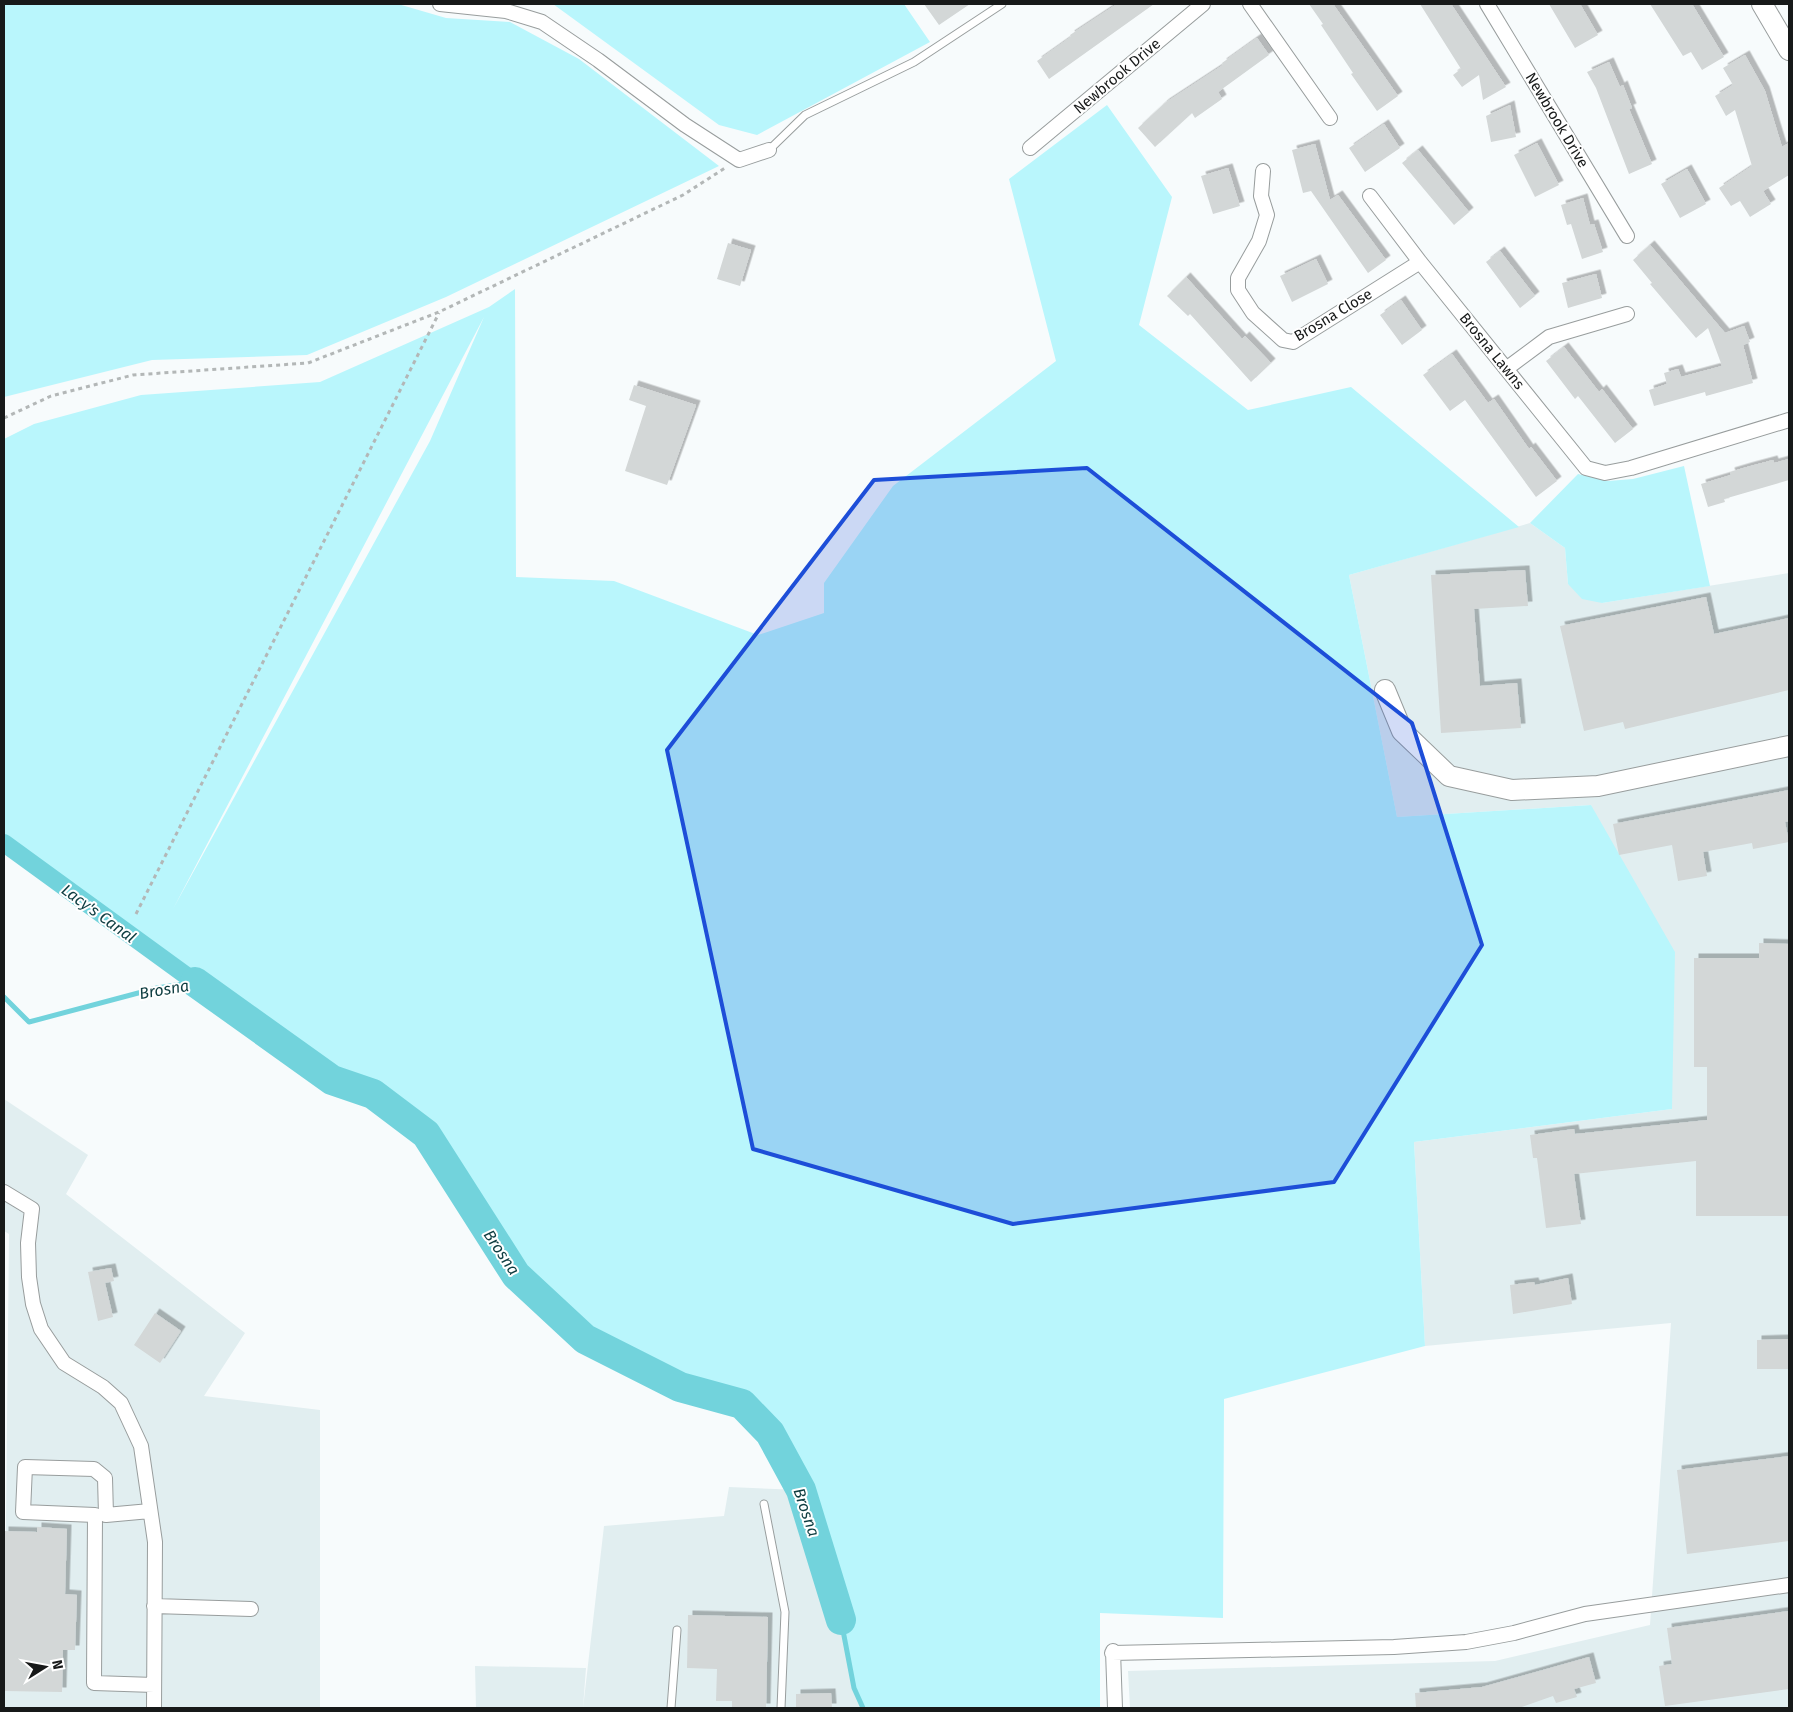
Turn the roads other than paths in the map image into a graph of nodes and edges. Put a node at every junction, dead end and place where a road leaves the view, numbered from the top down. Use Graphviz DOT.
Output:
graph roads {
  1 [pos="440,4"];
  2 [pos="1002,4"];
  3 [pos="1203,4"];
  4 [pos="1250,4"];
  5 [pos="1487,4"];
  6 [pos="1762,4"];
  7 [pos="1789,50"];
  8 [pos="1330,118"];
  9 [pos="1030,148"];
  10 [pos="769,150"];
  11 [pos="1263,171"];
  12 [pos="1370,196"];
  13 [pos="1627,236"];
  14 [pos="1420,262"];
  15 [pos="1628,314"];
  16 [pos="1506,369"];
  17 [pos="1789,420"];
  18 [pos="1385,690"];
  19 [pos="1789,746"];
  20 [pos="4,1192"];
  21 [pos="764,1504"];
  22 [pos="150,1511"];
  23 [pos="1789,1585"];
  24 [pos="154,1606"];
  25 [pos="251,1609"];
  26 [pos="677,1630"];
  27 [pos="154,1685"];
  28 [pos="154,1708"];
  29 [pos="671,1708"];
  30 [pos="782,1708"];
  31 [pos="1115,1708"];
  1 -- 10 [label="street"];
  2 -- 10 [label="lane"];
  3 -- 9 [label="street, Newbrook Drive"];
  4 -- 8 [label="street"];
  5 -- 13 [label="street, Newbrook Drive"];
  6 -- 7 [label="street"];
  11 -- 14 [label="street, Brosna Close"];
  12 -- 14 [label="street, Brosna Lawns"];
  14 -- 16 [label="street, Brosna Lawns"];
  15 -- 16 [label="street"];
  16 -- 17 [label="street, Brosna Lawns"];
  18 -- 19 [label="street"];
  20 -- 22 [label="street"];
  21 -- 30 [label="lane"];
  22 -- 24 [label="street"];
  22 -- 27 [label="street"];
  23 -- 31 [label="street"];
  24 -- 25 [label="street"];
  24 -- 27 [label="street"];
  26 -- 29 [label="lane"];
  27 -- 28 [label="street"];
}
